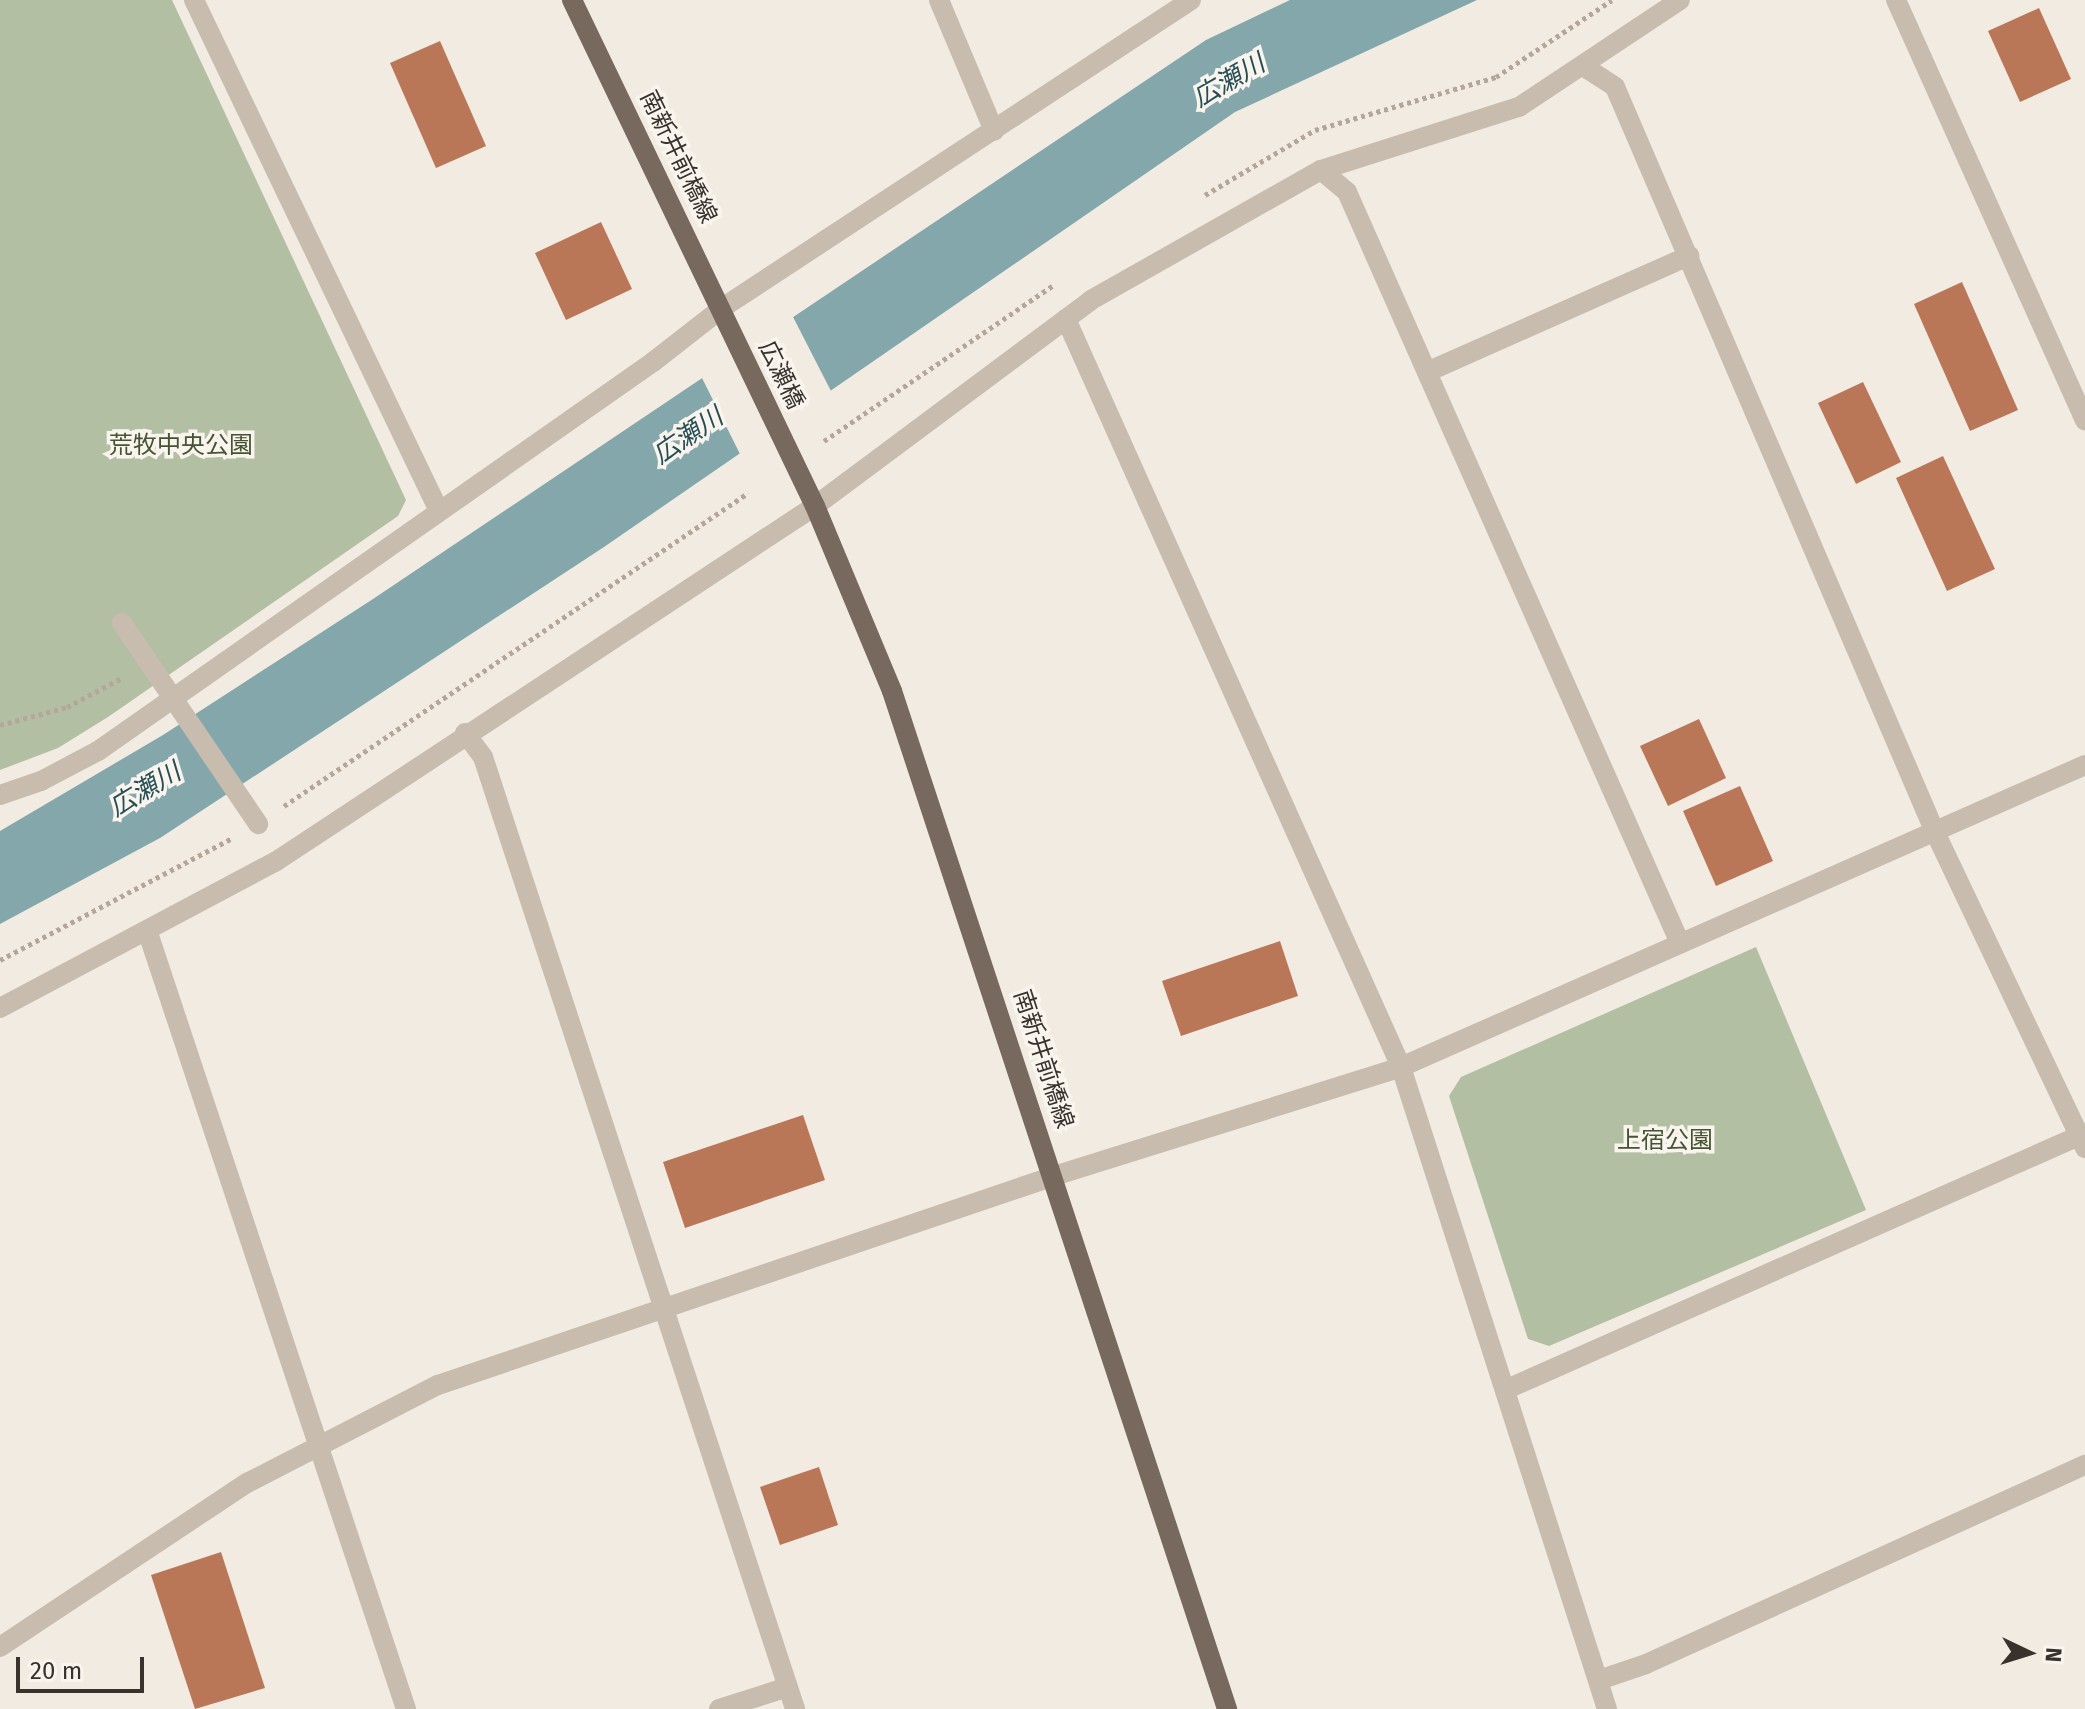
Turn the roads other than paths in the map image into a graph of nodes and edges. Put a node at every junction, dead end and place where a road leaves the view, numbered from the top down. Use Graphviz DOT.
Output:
graph roads {
  1 [pos="194,0"];
  2 [pos="572,0"];
  3 [pos="939,0"];
  4 [pos="1191,0"];
  5 [pos="1680,0"];
  6 [pos="1896,0"];
  7 [pos="1583,66"];
  8 [pos="994,131"];
  9 [pos="1321,170"];
  10 [pos="1689,256"];
  11 [pos="722,308"];
  12 [pos="1066,319"];
  13 [pos="734,338"];
  14 [pos="1427,372"];
  15 [pos="2085,420"];
  16 [pos="782,435"];
  17 [pos="815,506"];
  18 [pos="439,511"];
  19 [pos="122,623"];
  20 [pos="176,707"];
  21 [pos="465,733"];
  22 [pos="2085,765"];
  23 [pos="0,795"];
  24 [pos="258,824"];
  25 [pos="1935,832"];
  26 [pos="148,933"];
  27 [pos="1680,943"];
  28 [pos="0,1008"];
  29 [pos="1401,1067"];
  30 [pos="2082,1142"];
  31 [pos="1054,1176"];
  32 [pos="665,1308"];
  33 [pos="1507,1389"];
  34 [pos="318,1444"];
  35 [pos="2085,1465"];
  36 [pos="0,1647"];
  37 [pos="1602,1679"];
  38 [pos="788,1687"];
  39 [pos="406,1709"];
  40 [pos="719,1709"];
  41 [pos="795,1709"];
  42 [pos="1227,1709"];
  43 [pos="1607,1709"];
  1 -- 18 [label="street"];
  2 -- 11 [label="main road, 南新井前橋線"];
  3 -- 8 [label="street"];
  4 -- 8 [label="street"];
  5 -- 7 [label="street"];
  6 -- 15 [label="street"];
  7 -- 9 [label="street"];
  7 -- 10 [label="street"];
  8 -- 11 [label="street"];
  9 -- 12 [label="street"];
  9 -- 14 [label="street"];
  10 -- 14 [label="street"];
  10 -- 25 [label="street"];
  11 -- 13 [label="main road, 南新井前橋線"];
  11 -- 18 [label="street"];
  12 -- 17 [label="street"];
  12 -- 29 [label="street"];
  13 -- 16 [label="main road, 広瀬橋"];
  14 -- 27 [label="street"];
  16 -- 17 [label="main road, 南新井前橋線"];
  17 -- 21 [label="street"];
  17 -- 31 [label="main road, 南新井前橋線"];
  18 -- 20 [label="street"];
  19 -- 20 [label="street"];
  20 -- 23 [label="street"];
  20 -- 24 [label="street"];
  21 -- 26 [label="street"];
  21 -- 32 [label="street"];
  22 -- 25 [label="street"];
  25 -- 27 [label="street"];
  25 -- 30 [label="street"];
  26 -- 28 [label="street"];
  26 -- 34 [label="street"];
  27 -- 29 [label="street"];
  29 -- 31 [label="street"];
  29 -- 33 [label="street"];
  30 -- 33 [label="street"];
  31 -- 32 [label="street"];
  31 -- 42 [label="main road, 南新井前橋線"];
  32 -- 34 [label="street"];
  32 -- 38 [label="street"];
  33 -- 37 [label="street"];
  34 -- 36 [label="street"];
  34 -- 39 [label="street"];
  35 -- 37 [label="street"];
  37 -- 43 [label="street"];
  38 -- 40 [label="street"];
  38 -- 41 [label="street"];
}
